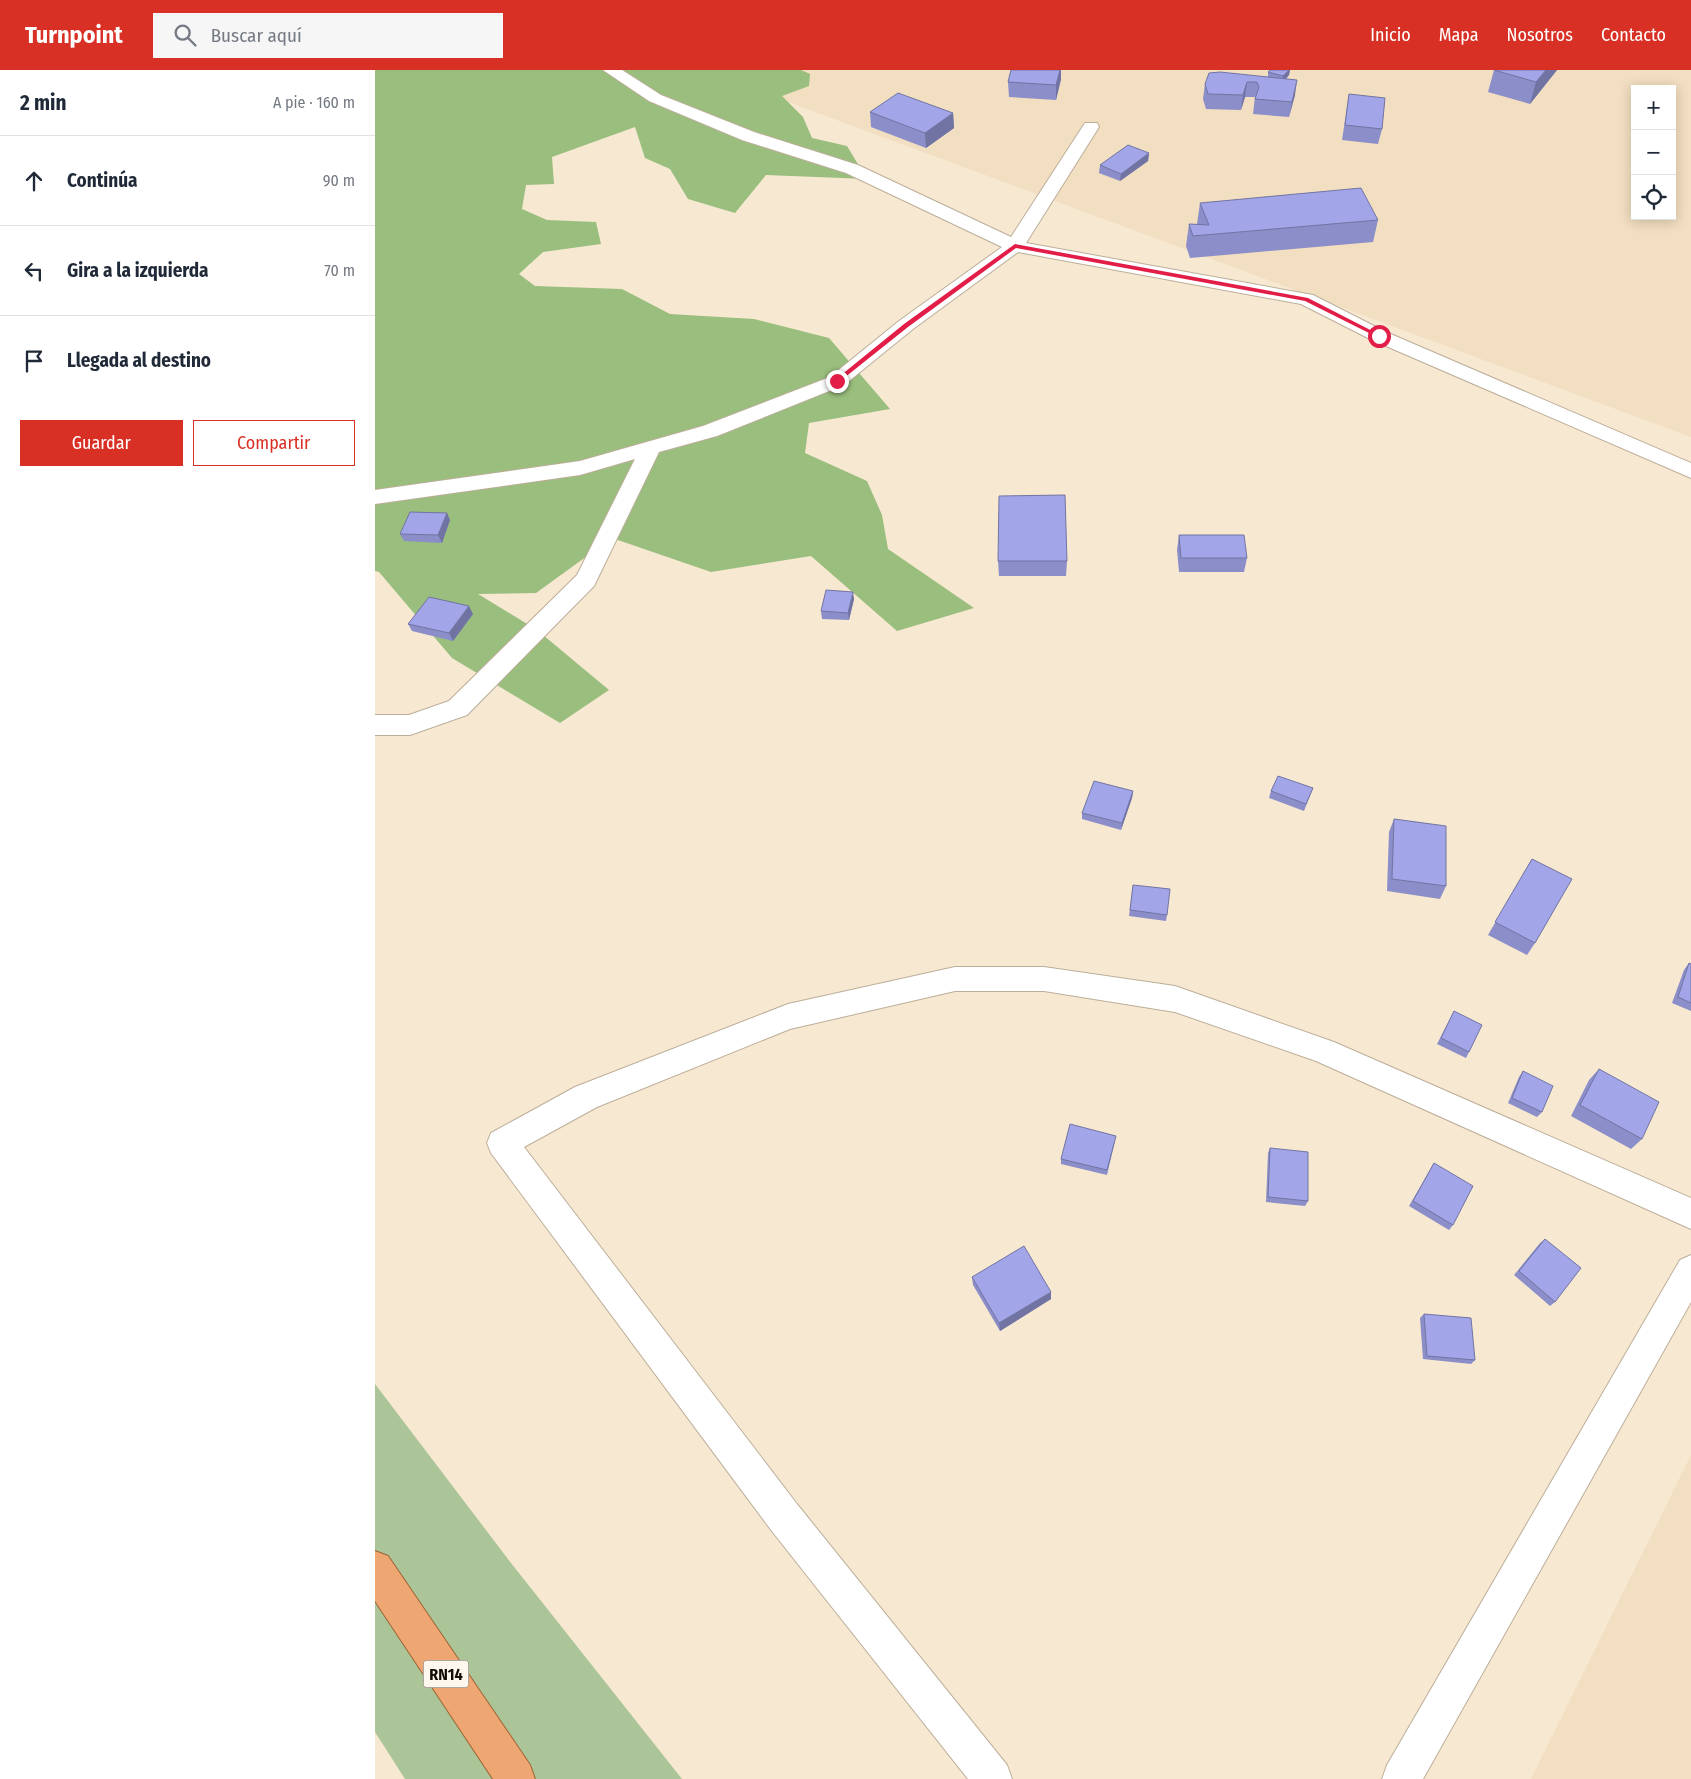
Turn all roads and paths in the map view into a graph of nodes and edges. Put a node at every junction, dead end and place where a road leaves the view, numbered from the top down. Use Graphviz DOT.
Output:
graph roads {
  1 [pos="611,70"];
  2 [pos="1091,127"];
  3 [pos="1015,246"];
  4 [pos="651,448"];
  5 [pos="1691,471"];
  6 [pos="375,497"];
  7 [pos="375,726"];
  8 [pos="1691,1214"];
  9 [pos="1691,1271"];
  10 [pos="375,1569"];
  11 [pos="516,1779"];
  12 [pos="993,1779"];
  13 [pos="1401,1779"];
  1 -- 3 [label="street"];
  2 -- 3 [label="street"];
  3 -- 4 [label="street"];
  3 -- 5 [label="street"];
  4 -- 6 [label="street"];
  4 -- 7 [label="street"];
  8 -- 12 [label="street"];
  9 -- 13 [label="street"];
  10 -- 11 [label="highway, RN14"];
}
